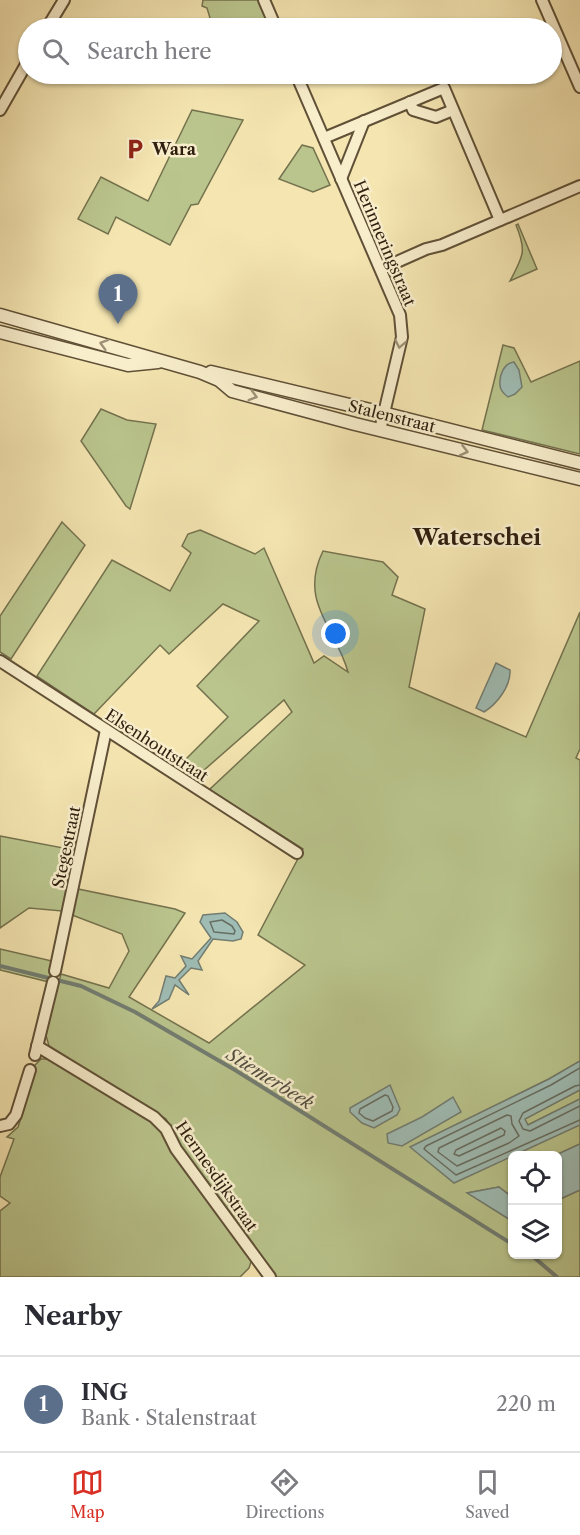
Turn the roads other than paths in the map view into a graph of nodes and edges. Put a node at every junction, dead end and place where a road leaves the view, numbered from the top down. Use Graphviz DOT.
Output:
graph roads {
  1 [pos="64,0"];
  2 [pos="264,0"];
  3 [pos="542,0"];
  4 [pos="53,18"];
  5 [pos="272,18"];
  6 [pos="550,18"];
  7 [pos="562,46"];
  8 [pos="18,78"];
  9 [pos="300,84"];
  10 [pos="580,87"];
  11 [pos="410,102"];
  12 [pos="0,110"];
  13 [pos="453,110"];
  14 [pos="364,121"];
  15 [pos="324,138"];
  16 [pos="341,179"];
  17 [pos="580,186"];
  18 [pos="500,220"];
  19 [pos="381,269"];
  20 [pos="0,315"];
  21 [pos="20,321"];
  22 [pos="0,332"];
  23 [pos="16,337"];
  24 [pos="159,362"];
  25 [pos="200,372"];
  26 [pos="324,399"];
  27 [pos="383,413"];
  28 [pos="320,415"];
  29 [pos="380,430"];
  30 [pos="580,463"];
  31 [pos="580,479"];
  32 [pos="0,661"];
  33 [pos="106,730"];
  34 [pos="297,853"];
  35 [pos="36,1051"];
  36 [pos="30,1070"];
  37 [pos="0,1126"];
  38 [pos="270,1277"];
  1 -- 4 [label="street"];
  2 -- 5 [label="street"];
  3 -- 6 [label="street"];
  7 -- 10 [label="street"];
  8 -- 12 [label="street"];
  9 -- 15 [label="street, Herinneringstraat"];
  11 -- 13 [label="street"];
  11 -- 13 [label="street"];
  11 -- 14 [label="street"];
  13 -- 18 [label="street"];
  14 -- 15 [label="street"];
  14 -- 16 [label="street"];
  15 -- 16 [label="street, Herinneringstraat"];
  16 -- 19 [label="street, Herinneringstraat"];
  17 -- 18 [label="street"];
  18 -- 19 [label="street"];
  19 -- 27 [label="street, Herinneringstraat, one-way"];
  20 -- 21 [label="street, Stalenstraat"];
  21 -- 23 [label="street"];
  24 -- 21 [label="street, Stalenstraat, one-way"];
  22 -- 23 [label="street, Stalenstraat"];
  23 -- 24 [label="street, Stalenstraat"];
  24 -- 25 [label="street, Stalenstraat"];
  25 -- 26 [label="street, Stalenstraat"];
  25 -- 28 [label="street, Stalenstraat, one-way"];
  26 -- 27 [label="street, Stalenstraat"];
  26 -- 28 [label="street"];
  27 -- 29 [label="street, Herinneringstraat"];
  27 -- 30 [label="street, Stalenstraat"];
  28 -- 29 [label="street, Stalenstraat"];
  29 -- 31 [label="street, Stalenstraat, one-way"];
  32 -- 33 [label="street, Elsenhoutstraat"];
  33 -- 34 [label="street, Elsenhoutstraat"];
  33 -- 35 [label="street, Stegestraat"];
  35 -- 38 [label="street, Hermesdijkstraat"];
  36 -- 37 [label="street"];
}
